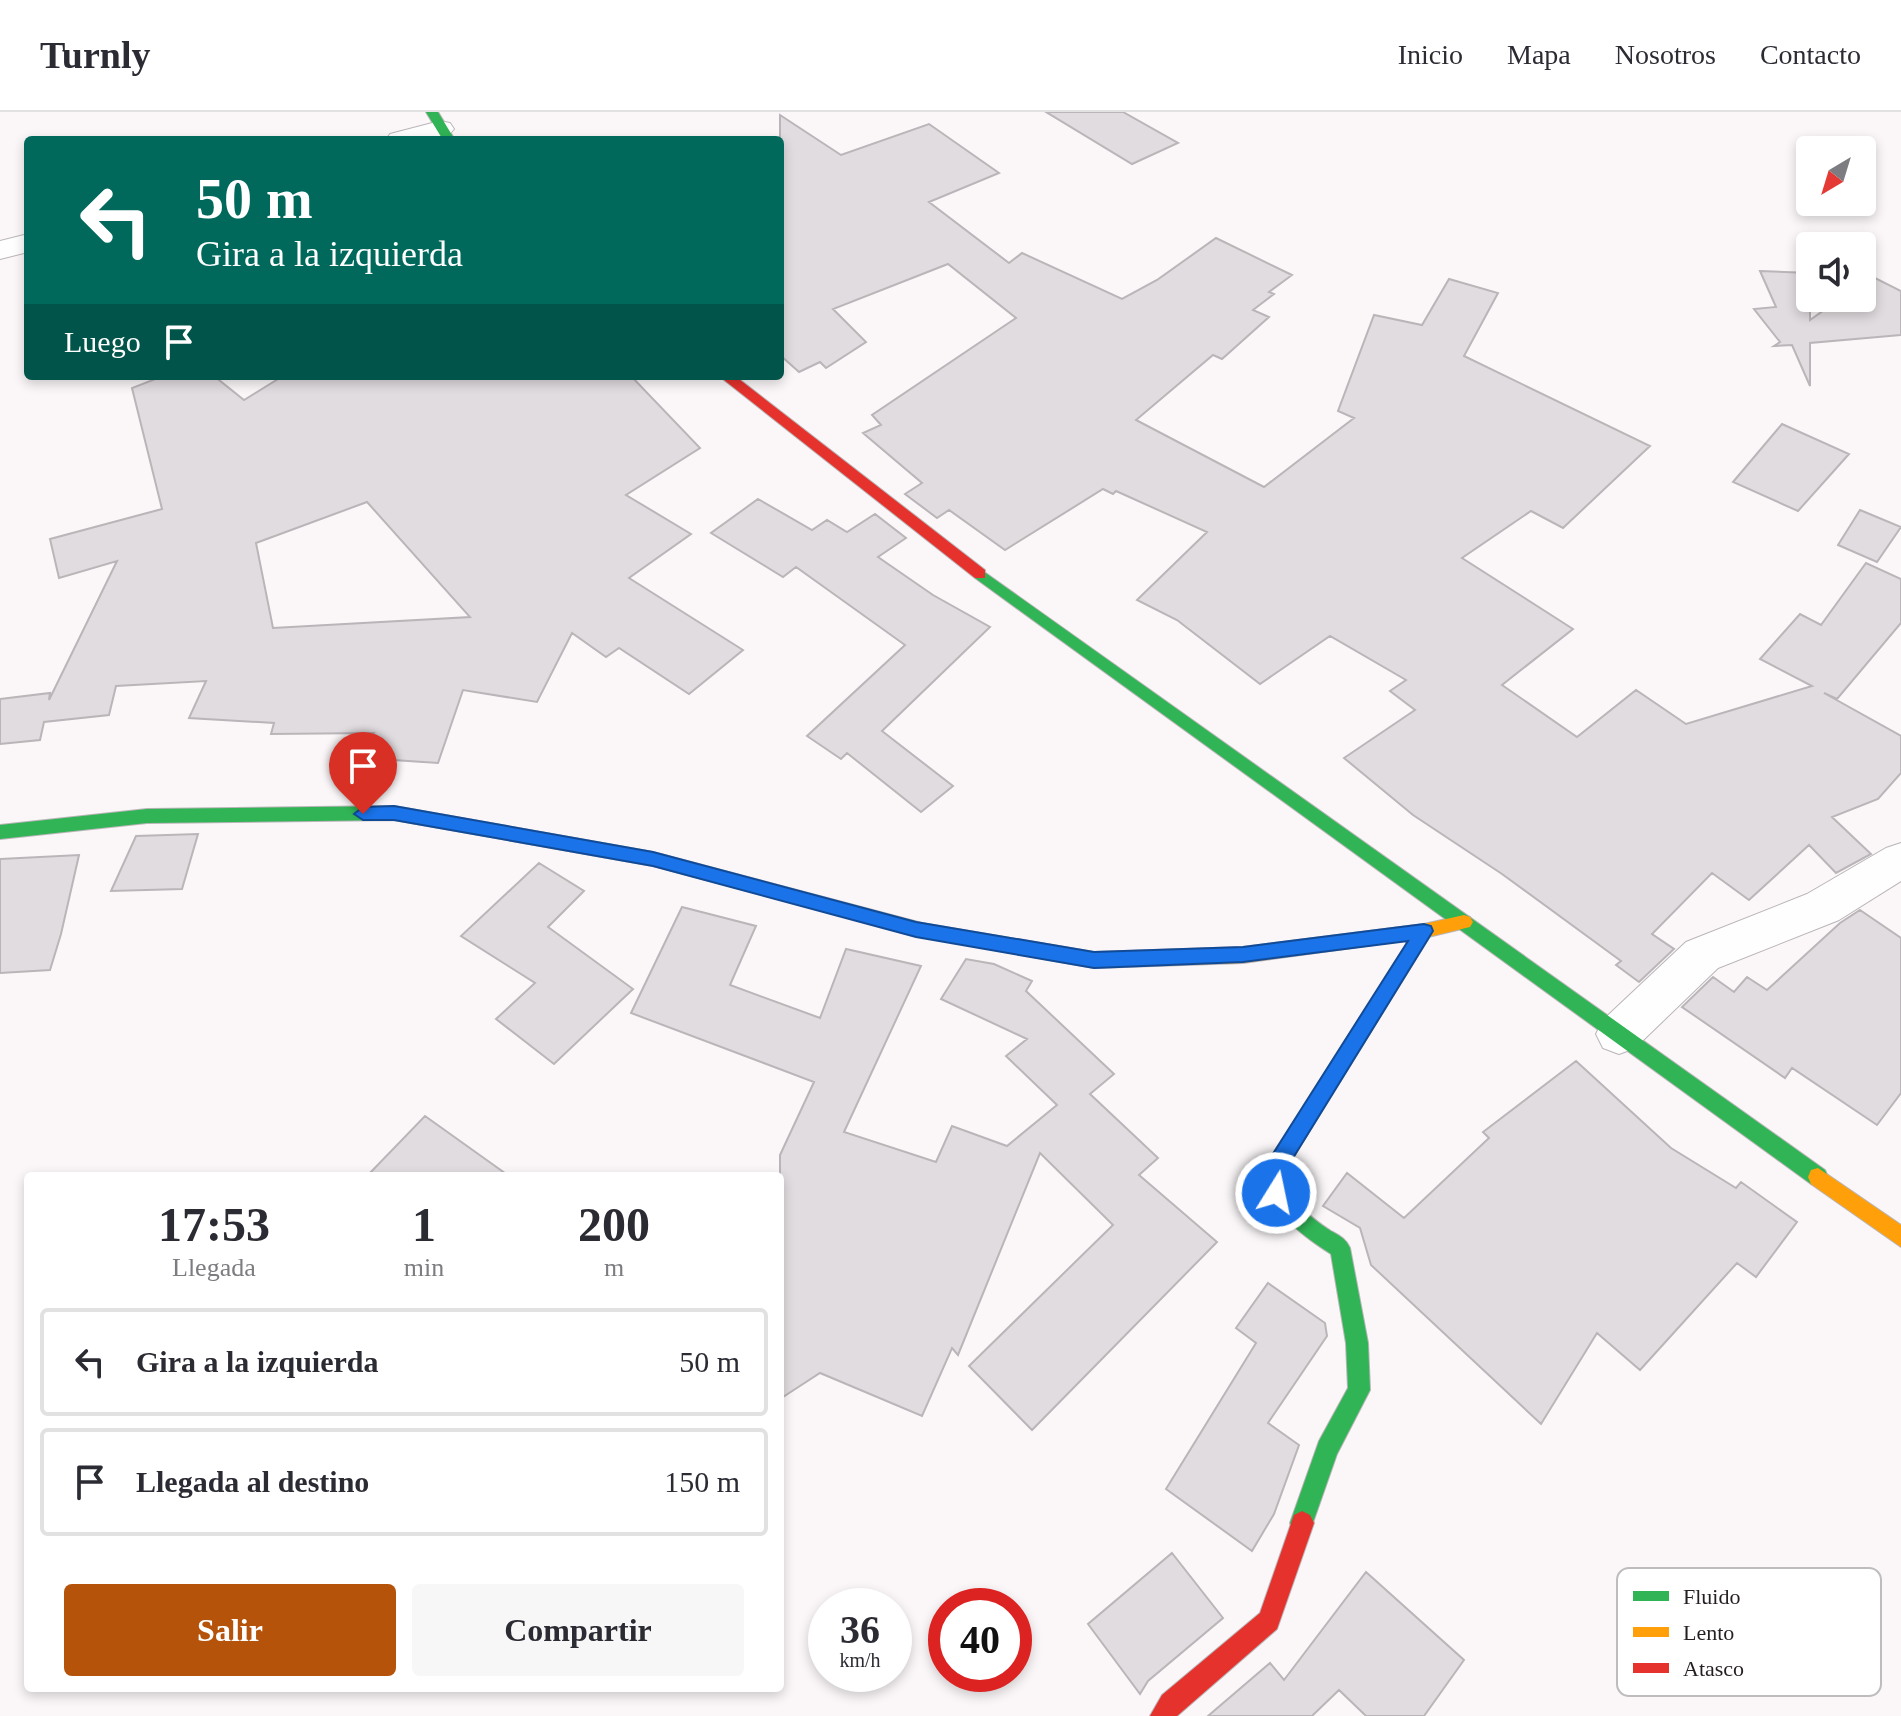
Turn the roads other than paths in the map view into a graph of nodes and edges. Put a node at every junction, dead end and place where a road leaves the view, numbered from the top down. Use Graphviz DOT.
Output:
graph roads {
  1 [pos="441,127"];
  2 [pos="413,136"];
  3 [pos="24,244"];
  4 [pos="0,250"];
  5 [pos="731,380"];
  6 [pos="0,832"];
  7 [pos="1901,860"];
  8 [pos="1464,922"];
  9 [pos="1424,931"];
  10 [pos="1619,1034"];
  11 [pos="1901,1237"];
  12 [pos="1162,1716"];
  1 -- 2 [label="street"];
  3 -- 4 [label="street"];
  5 -- 8 [label="street"];
  6 -- 9 [label="street"];
  7 -- 10 [label="street"];
  8 -- 9 [label="street"];
  8 -- 10 [label="street"];
  9 -- 12 [label="street"];
  10 -- 11 [label="street"];
}
